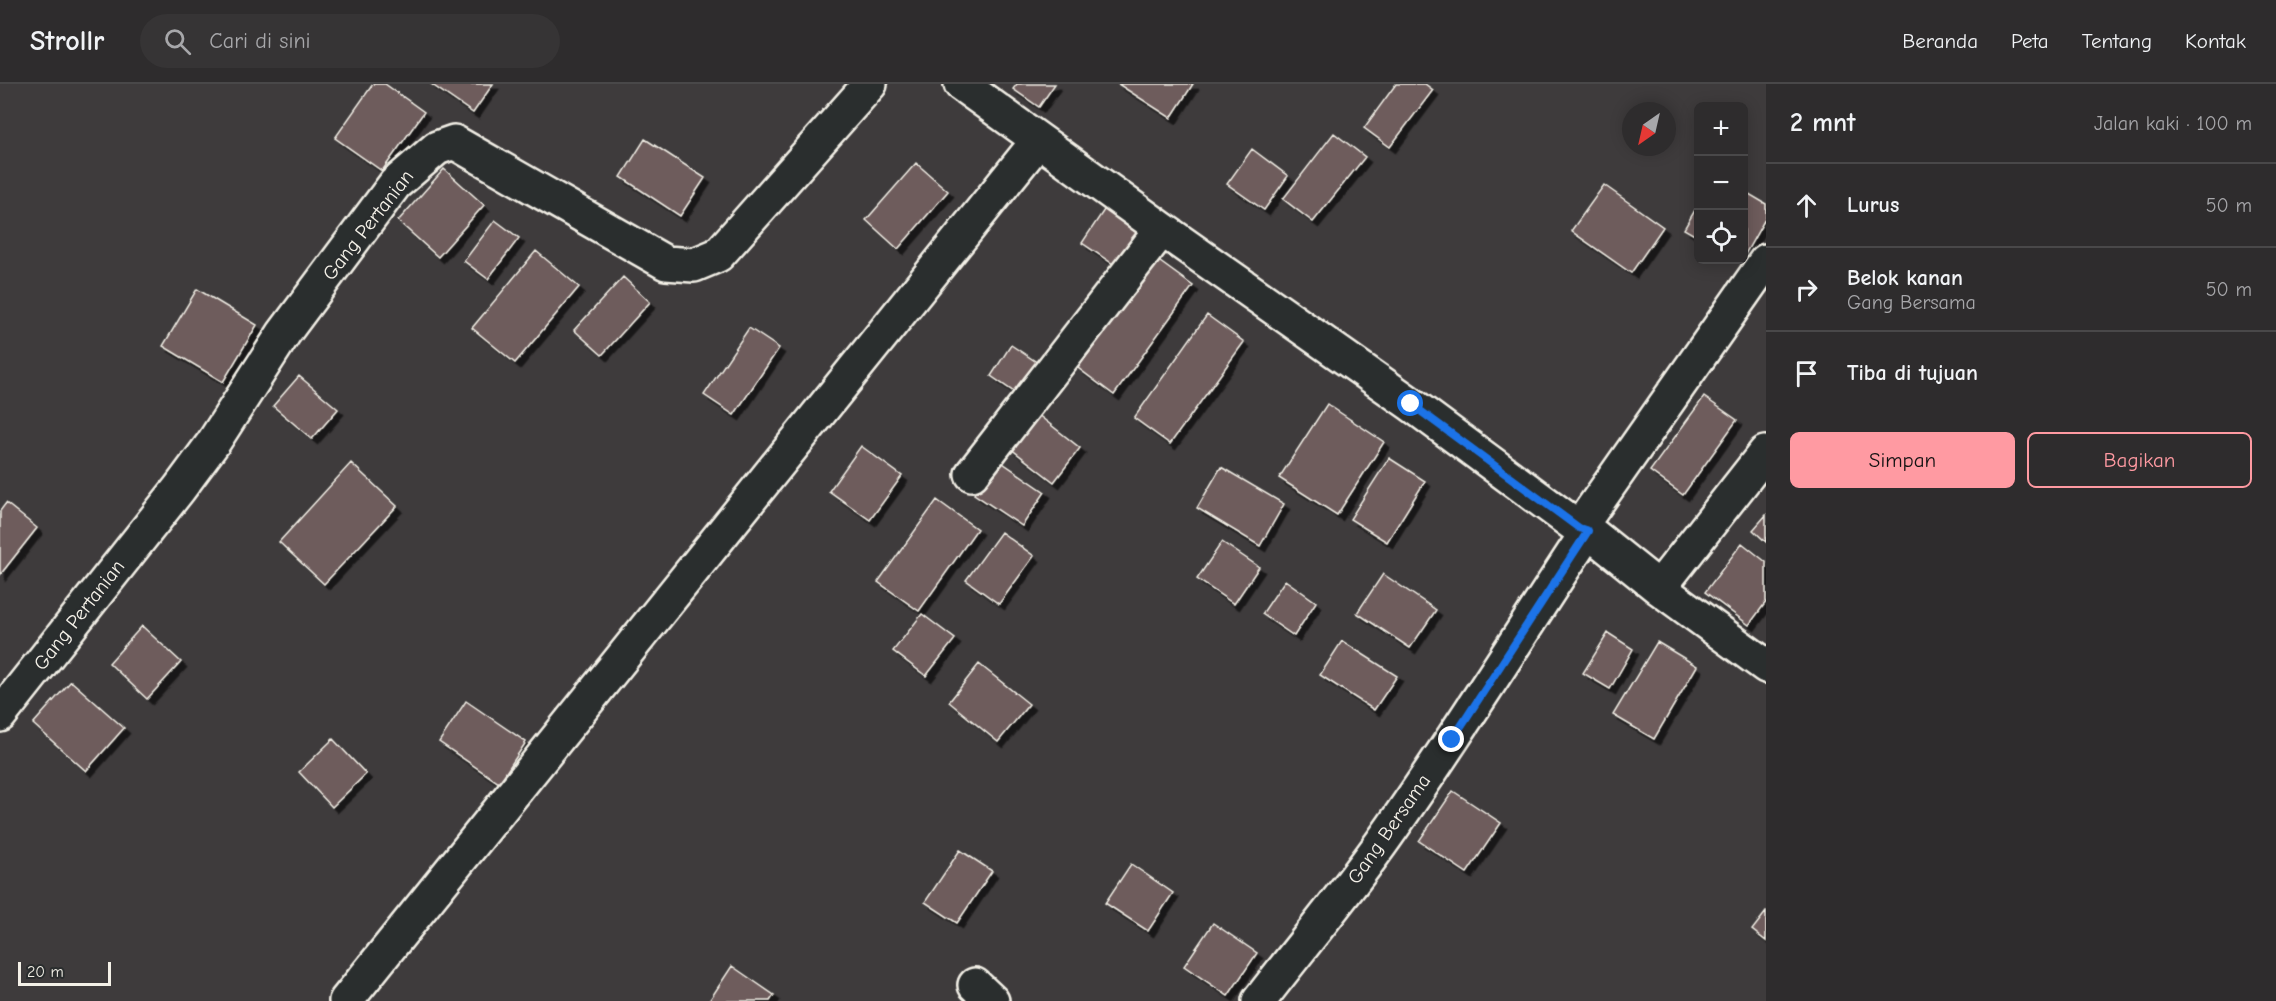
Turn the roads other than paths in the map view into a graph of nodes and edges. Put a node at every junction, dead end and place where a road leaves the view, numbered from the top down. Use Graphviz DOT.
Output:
graph roads {
  1 [pos="870,84"];
  2 [pos="961,84"];
  3 [pos="1038,141"];
  4 [pos="1162,229"];
  5 [pos="1766,261"];
  6 [pos="1765,453"];
  7 [pos="972,474"];
  8 [pos="1583,529"];
  9 [pos="1659,588"];
  10 [pos="1766,666"];
  11 [pos="0,715"];
  12 [pos="346,1001"];
  13 [pos="1259,1001"];
  1 -- 11 [label="street, Gang Pertanian"];
  2 -- 3 [label="street"];
  3 -- 4 [label="street"];
  3 -- 12 [label="street"];
  4 -- 7 [label="street"];
  4 -- 8 [label="street"];
  5 -- 8 [label="street, Gang Bersama"];
  6 -- 9 [label="street"];
  8 -- 9 [label="street"];
  8 -- 13 [label="street, Gang Bersama"];
  9 -- 10 [label="street"];
}
